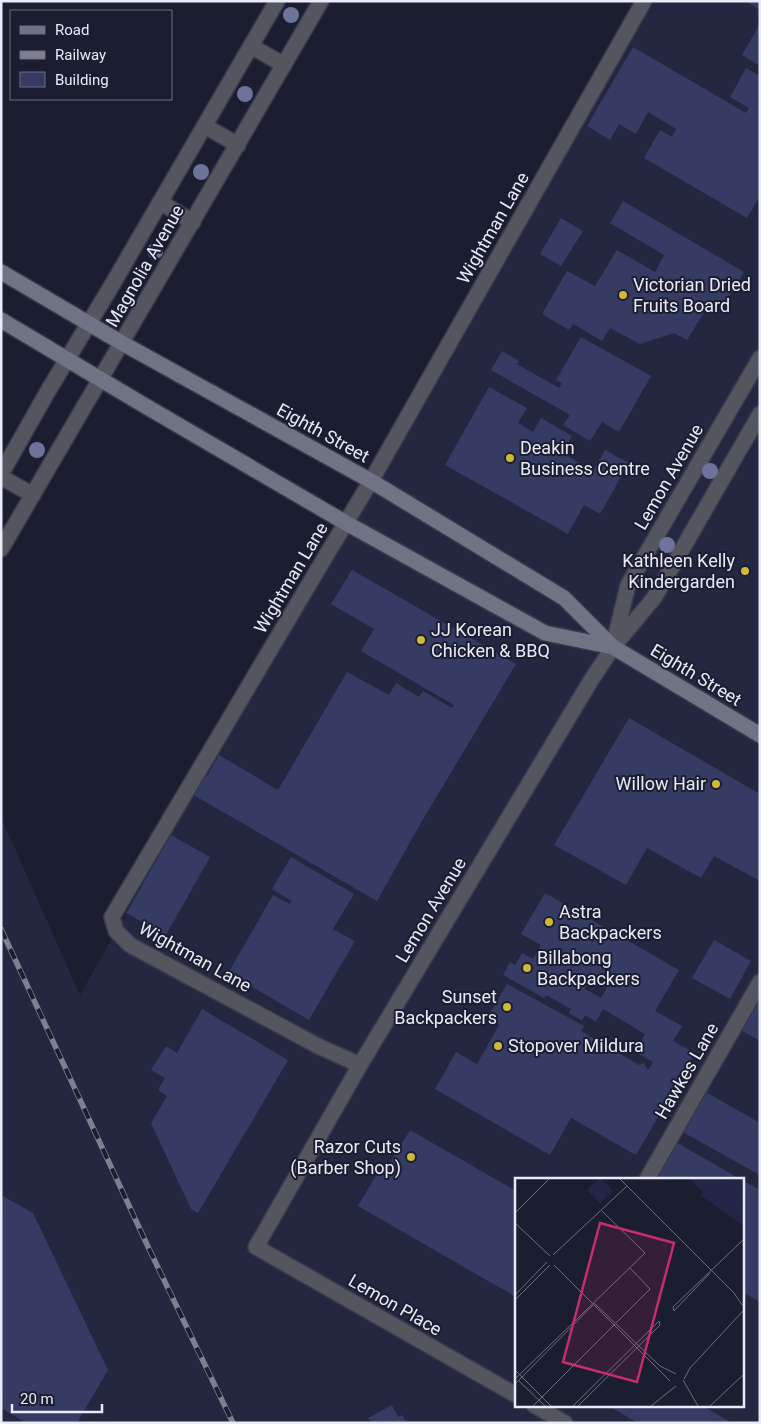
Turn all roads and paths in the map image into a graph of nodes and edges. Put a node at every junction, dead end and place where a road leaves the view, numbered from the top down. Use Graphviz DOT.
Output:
graph roads {
  1 [pos="277,1"];
  2 [pos="321,1"];
  3 [pos="644,1"];
  4 [pos="251,46"];
  5 [pos="284,65"];
  6 [pos="205,126"];
  7 [pos="238,145"];
  8 [pos="160,202"];
  9 [pos="193,222"];
  10 [pos="1,272"];
  11 [pos="1,320"];
  12 [pos="88,323"];
  13 [pos="122,343"];
  14 [pos="760,358"];
  15 [pos="67,360"];
  16 [pos="101,380"];
  17 [pos="760,414"];
  18 [pos="1,475"];
  19 [pos="371,481"];
  20 [pos="33,495"];
  21 [pos="346,524"];
  22 [pos="1,549"];
  23 [pos="612,647"];
  24 [pos="760,734"];
  25 [pos="760,982"];
  26 [pos="360,1065"];
  27 [pos="648,1178"];
  28 [pos="256,1247"];
  29 [pos="515,1394"];
  30 [pos="536,1406"];
  31 [pos="565,1423"];
  1 -- 4 [label="street, Magnolia Avenue"];
  2 -- 5 [label="street, Magnolia Avenue"];
  3 -- 19 [label="street, Wightman Lane"];
  4 -- 5 [label="street"];
  4 -- 6 [label="street, Magnolia Avenue"];
  5 -- 7 [label="street, Magnolia Avenue"];
  6 -- 7 [label="street"];
  6 -- 8 [label="street, Magnolia Avenue"];
  7 -- 9 [label="street, Magnolia Avenue"];
  8 -- 9 [label="street"];
  8 -- 12 [label="street, Magnolia Avenue"];
  9 -- 13 [label="street, Magnolia Avenue"];
  10 -- 12 [label="street, Eighth Street"];
  11 -- 15 [label="street, Eighth Street"];
  12 -- 13 [label="street, Eighth Street"];
  12 -- 15 [label="street, Magnolia Avenue"];
  13 -- 16 [label="street, Magnolia Avenue"];
  13 -- 19 [label="street, Eighth Street"];
  14 -- 23 [label="street, Lemon Avenue"];
  15 -- 16 [label="street, Eighth Street"];
  15 -- 18 [label="street, Magnolia Avenue"];
  16 -- 20 [label="street, Magnolia Avenue"];
  16 -- 21 [label="street, Eighth Street"];
  17 -- 23 [label="street, Lemon Avenue"];
  18 -- 20 [label="street"];
  19 -- 21 [label="street, Wightman Lane"];
  19 -- 23 [label="street, Eighth Street"];
  20 -- 22 [label="street, Magnolia Avenue"];
  21 -- 23 [label="street, Eighth Street"];
  21 -- 26 [label="street, Wightman Lane"];
  23 -- 24 [label="street, Eighth Street"];
  23 -- 26 [label="street, Lemon Avenue"];
  25 -- 27 [label="street, Hawkes Lane"];
  26 -- 28 [label="street, Lemon Avenue"];
  28 -- 29 [label="street, Lemon Place"];
  30 -- 31 [label="street"];
}
